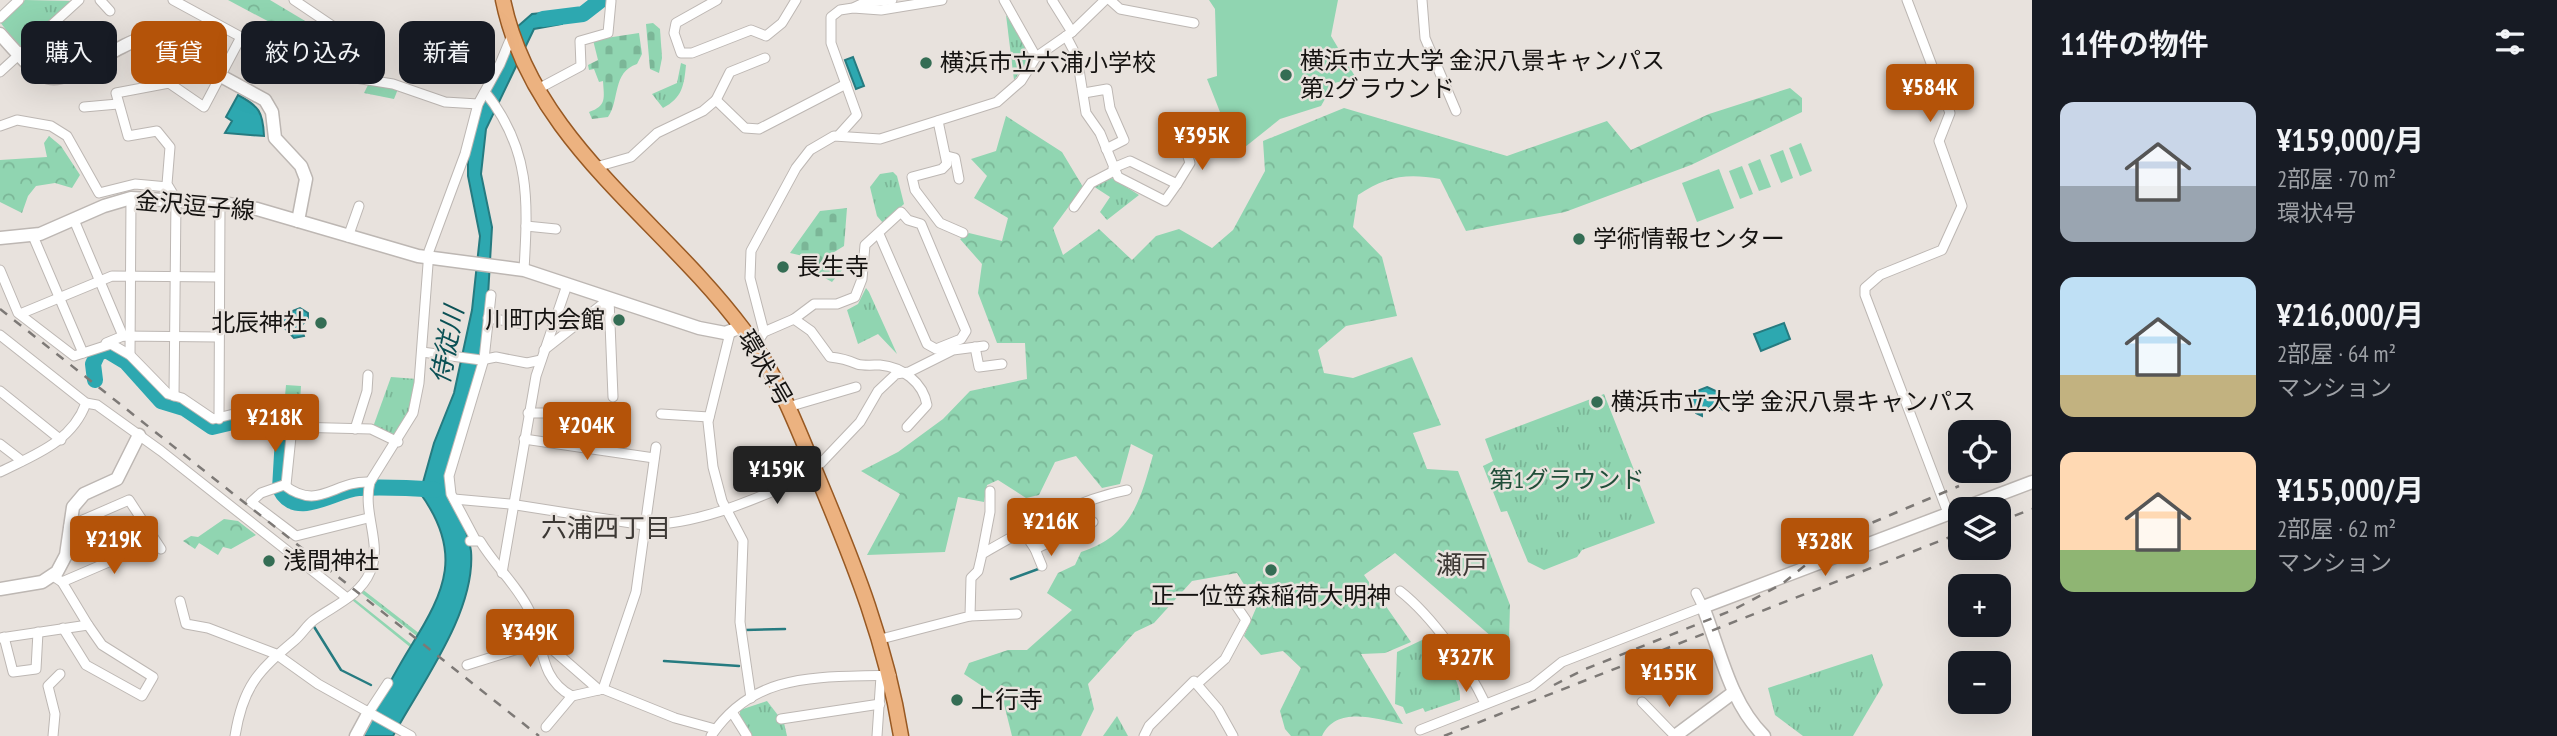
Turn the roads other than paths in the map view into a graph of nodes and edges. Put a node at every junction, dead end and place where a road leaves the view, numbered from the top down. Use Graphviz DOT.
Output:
graph roads {
  1 [pos="19,0"];
  2 [pos="79,0"];
  3 [pos="100,0"];
  4 [pos="173,0"];
  5 [pos="294,0"];
  6 [pos="503,0"];
  7 [pos="717,0"];
  8 [pos="796,0"];
  9 [pos="891,0"];
  10 [pos="942,0"];
  11 [pos="1004,0"];
  12 [pos="1052,0"];
  13 [pos="1422,0"];
  14 [pos="1907,0"];
  15 [pos="611,1"];
  16 [pos="1104,1"];
  17 [pos="853,8"];
  18 [pos="110,11"];
  19 [pos="0,18"];
  20 [pos="1194,23"];
  21 [pos="0,34"];
  22 [pos="1069,34"];
  23 [pos="512,36"];
  24 [pos="241,37"];
  25 [pos="131,42"];
  26 [pos="19,55"];
  27 [pos="1036,57"];
  28 [pos="765,58"];
  29 [pos="227,63"];
  30 [pos="0,72"];
  31 [pos="227,78"];
  32 [pos="164,84"];
  33 [pos="170,84"];
  34 [pos="216,84"];
  35 [pos="846,84"];
  36 [pos="536,90"];
  37 [pos="486,93"];
  38 [pos="1084,93"];
  39 [pos="716,100"];
  40 [pos="118,104"];
  41 [pos="478,104"];
  42 [pos="84,107"];
  43 [pos="1456,111"];
  44 [pos="938,121"];
  45 [pos="0,126"];
  46 [pos="839,135"];
  47 [pos="1192,140"];
  48 [pos="1106,149"];
  49 [pos="947,156"];
  50 [pos="596,167"];
  51 [pos="1113,170"];
  52 [pos="959,180"];
  53 [pos="1177,184"];
  54 [pos="168,187"];
  55 [pos="131,198"];
  56 [pos="176,199"];
  57 [pos="219,203"];
  58 [pos="359,206"];
  59 [pos="1073,207"];
  60 [pos="74,220"];
  61 [pos="298,221"];
  62 [pos="526,226"];
  63 [pos="556,229"];
  64 [pos="963,233"];
  65 [pos="879,234"];
  66 [pos="33,236"];
  67 [pos="348,237"];
  68 [pos="0,238"];
  69 [pos="428,258"];
  70 [pos="0,270"];
  71 [pos="524,270"];
  72 [pos="130,275"];
  73 [pos="175,276"];
  74 [pos="219,277"];
  75 [pos="101,279"];
  76 [pos="567,285"];
  77 [pos="491,295"];
  78 [pos="60,298"];
  79 [pos="609,299"];
  80 [pos="20,314"];
  81 [pos="488,318"];
  82 [pos="794,319"];
  83 [pos="519,323"];
  84 [pos="736,330"];
  85 [pos="764,332"];
  86 [pos="0,335"];
  87 [pos="126,336"];
  88 [pos="175,336"];
  89 [pos="218,337"];
  90 [pos="104,344"];
  91 [pos="755,346"];
  92 [pos="422,352"];
  93 [pos="83,353"];
  94 [pos="130,355"];
  95 [pos="542,356"];
  96 [pos="482,359"];
  97 [pos="1002,364"];
  98 [pos="903,372"];
  99 [pos="368,375"];
  100 [pos="856,387"];
  101 [pos="0,391"];
  102 [pos="174,396"];
  103 [pos="613,397"];
  104 [pos="86,403"];
  105 [pos="788,407"];
  106 [pos="528,413"];
  107 [pos="587,413"];
  108 [pos="661,414"];
  109 [pos="709,418"];
  110 [pos="219,419"];
  111 [pos="292,427"];
  112 [pos="907,427"];
  113 [pos="355,429"];
  114 [pos="139,435"];
  115 [pos="524,439"];
  116 [pos="61,440"];
  117 [pos="398,442"];
  118 [pos="0,444"];
  119 [pos="656,447"];
  120 [pos="654,458"];
  121 [pos="22,461"];
  122 [pos="814,470"];
  123 [pos="0,471"];
  124 [pos="370,482"];
  125 [pos="2032,482"];
  126 [pos="282,485"];
  127 [pos="1127,490"];
  128 [pos="990,492"];
  129 [pos="1991,497"];
  130 [pos="454,499"];
  131 [pos="514,505"];
  132 [pos="726,510"];
  133 [pos="1948,513"];
  134 [pos="368,518"];
  135 [pos="1093,522"];
  136 [pos="644,525"];
  137 [pos="69,526"];
  138 [pos="1023,530"];
  139 [pos="1035,549"];
  140 [pos="982,554"];
  141 [pos="1042,566"];
  142 [pos="502,573"];
  143 [pos="57,579"];
  144 [pos="0,589"];
  145 [pos="1399,591"];
  146 [pos="1696,593"];
  147 [pos="347,598"];
  148 [pos="1231,598"];
  149 [pos="180,601"];
  150 [pos="1703,607"];
  151 [pos="1017,614"];
  152 [pos="970,616"];
  153 [pos="88,625"];
  154 [pos="63,628"];
  155 [pos="38,632"];
  156 [pos="2,638"];
  157 [pos="881,639"];
  158 [pos="538,644"];
  159 [pos="275,654"];
  160 [pos="467,665"];
  161 [pos="60,674"];
  162 [pos="886,676"];
  163 [pos="388,683"];
  164 [pos="1197,684"];
  165 [pos="601,689"];
  166 [pos="1734,692"];
  167 [pos="572,696"];
  168 [pos="751,698"];
  169 [pos="1642,702"];
  170 [pos="1485,703"];
  171 [pos="880,704"];
  172 [pos="732,712"];
  173 [pos="370,713"];
  174 [pos="781,719"];
  175 [pos="546,727"];
  176 [pos="1420,730"];
  177 [pos="713,733"];
  178 [pos="53,736"];
  179 [pos="235,736"];
  180 [pos="356,736"];
  181 [pos="411,736"];
  182 [pos="747,736"];
  183 [pos="877,736"];
  184 [pos="901,736"];
  185 [pos="1144,736"];
  186 [pos="1233,736"];
  187 [pos="1675,736"];
  188 [pos="1764,736"];
  1 -- 19 [label="street"];
  2 -- 26 [label="street"];
  3 -- 18 [label="street"];
  4 -- 24 [label="street"];
  5 -- 41 [label="street"];
  6 -- 23 [label="main road"];
  7 -- 8 [label="street"];
  9 -- 17 [label="street"];
  10 -- 17 [label="street"];
  11 -- 27 [label="street"];
  12 -- 22 [label="street"];
  13 -- 43 [label="street"];
  14 -- 133 [label="street"];
  15 -- 36 [label="street"];
  16 -- 20 [label="street"];
  16 -- 22 [label="street"];
  17 -- 35 [label="street"];
  21 -- 26 [label="street"];
  22 -- 27 [label="street"];
  22 -- 38 [label="street"];
  23 -- 36 [label="main road, 環状4号"];
  23 -- 37 [label="street"];
  24 -- 29 [label="street"];
  25 -- 26 [label="street"];
  26 -- 30 [label="street"];
  27 -- 44 [label="street"];
  28 -- 39 [label="street"];
  31 -- 61 [label="street"];
  32 -- 40 [label="street"];
  33 -- 34 [label="street"];
  35 -- 39 [label="street"];
  35 -- 46 [label="street"];
  36 -- 50 [label="main road, 環状4号"];
  37 -- 41 [label="street"];
  37 -- 62 [label="street"];
  38 -- 48 [label="street"];
  38 -- 48 [label="street"];
  39 -- 50 [label="street"];
  40 -- 42 [label="street"];
  40 -- 54 [label="street"];
  41 -- 69 [label="street"];
  44 -- 46 [label="street"];
  44 -- 49 [label="street"];
  45 -- 54 [label="street"];
  46 -- 85 [label="street"];
  47 -- 53 [label="street"];
  48 -- 51 [label="street"];
  49 -- 52 [label="street"];
  49 -- 64 [label="street"];
  50 -- 84 [label="main road, 環状4号"];
  51 -- 53 [label="street"];
  51 -- 53 [label="street"];
  51 -- 59 [label="street"];
  54 -- 56 [label="street"];
  55 -- 56 [label="street, 金沢逗子線"];
  55 -- 60 [label="street, 金沢逗子線"];
  55 -- 72 [label="street"];
  56 -- 57 [label="street, 金沢逗子線"];
  56 -- 73 [label="street"];
  57 -- 61 [label="street, 金沢逗子線"];
  57 -- 74 [label="street"];
  58 -- 67 [label="street"];
  60 -- 66 [label="street, 金沢逗子線"];
  60 -- 75 [label="street"];
  61 -- 67 [label="street, 金沢逗子線"];
  62 -- 63 [label="street"];
  62 -- 71 [label="street"];
  65 -- 65 [label="street"];
  65 -- 82 [label="street"];
  66 -- 68 [label="street, 金沢逗子線"];
  66 -- 78 [label="street"];
  67 -- 69 [label="street, 金沢逗子線"];
  69 -- 71 [label="street, 金沢逗子線"];
  69 -- 92 [label="street"];
  70 -- 80 [label="street"];
  71 -- 76 [label="street"];
  72 -- 73 [label="street"];
  72 -- 75 [label="street"];
  72 -- 87 [label="street"];
  73 -- 74 [label="street"];
  73 -- 88 [label="street"];
  74 -- 89 [label="street"];
  75 -- 78 [label="street"];
  75 -- 87 [label="street"];
  76 -- 79 [label="street"];
  76 -- 95 [label="street"];
  77 -- 81 [label="street"];
  78 -- 80 [label="street"];
  78 -- 93 [label="street"];
  79 -- 84 [label="street"];
  79 -- 95 [label="street"];
  79 -- 103 [label="street"];
  80 -- 93 [label="street"];
  81 -- 83 [label="street"];
  81 -- 96 [label="street"];
  82 -- 85 [label="street"];
  82 -- 98 [label="street"];
  84 -- 91 [label="main road, 環状4号"];
  84 -- 109 [label="street"];
  85 -- 91 [label="street"];
  86 -- 104 [label="street"];
  87 -- 88 [label="street"];
  87 -- 90 [label="street"];
  87 -- 94 [label="street"];
  88 -- 89 [label="street"];
  88 -- 102 [label="street"];
  89 -- 110 [label="street"];
  90 -- 93 [label="street"];
  90 -- 94 [label="street"];
  91 -- 105 [label="main road, 環状4号"];
  92 -- 96 [label="street"];
  92 -- 117 [label="street"];
  94 -- 102 [label="street"];
  95 -- 96 [label="street"];
  95 -- 106 [label="street"];
  96 -- 130 [label="street"];
  97 -- 98 [label="street"];
  98 -- 112 [label="street"];
  98 -- 122 [label="street"];
  99 -- 113 [label="street"];
  100 -- 105 [label="street"];
  101 -- 116 [label="street"];
  102 -- 110 [label="street"];
  104 -- 114 [label="street"];
  104 -- 116 [label="street"];
  105 -- 122 [label="main road, 環状4号"];
  106 -- 107 [label="street"];
  106 -- 115 [label="street"];
  108 -- 109 [label="street"];
  109 -- 132 [label="street"];
  110 -- 111 [label="street"];
  111 -- 113 [label="street"];
  111 -- 126 [label="street"];
  113 -- 117 [label="street"];
  114 -- 137 [label="street"];
  114 -- 147 [label="street"];
  115 -- 120 [label="street"];
  115 -- 131 [label="street"];
  116 -- 121 [label="street"];
  117 -- 124 [label="street"];
  118 -- 121 [label="street"];
  119 -- 120 [label="street"];
  120 -- 136 [label="street"];
  121 -- 123 [label="street"];
  122 -- 132 [label="street"];
  122 -- 157 [label="main road, 環状4号"];
  124 -- 126 [label="street"];
  124 -- 134 [label="street"];
  125 -- 129 [label="street"];
  126 -- 134 [label="street"];
  127 -- 138 [label="street"];
  128 -- 140 [label="street"];
  130 -- 131 [label="street"];
  130 -- 142 [label="street"];
  131 -- 136 [label="street"];
  131 -- 142 [label="street"];
  132 -- 136 [label="street"];
  132 -- 168 [label="street"];
  133 -- 150 [label="street"];
  134 -- 147 [label="street"];
  135 -- 139 [label="street"];
  136 -- 165 [label="street"];
  137 -- 143 [label="street"];
  137 -- 143 [label="street"];
  138 -- 139 [label="street"];
  138 -- 140 [label="street"];
  139 -- 141 [label="street"];
  140 -- 152 [label="street"];
  142 -- 158 [label="street"];
  143 -- 144 [label="street"];
  143 -- 153 [label="street"];
  145 -- 170 [label="street"];
  146 -- 150 [label="street"];
  147 -- 159 [label="street"];
  148 -- 164 [label="street"];
  149 -- 159 [label="street"];
  150 -- 166 [label="street"];
  150 -- 170 [label="street"];
  151 -- 152 [label="street"];
  152 -- 157 [label="street"];
  153 -- 154 [label="street"];
  153 -- 154 [label="street"];
  154 -- 155 [label="street"];
  155 -- 156 [label="street"];
  155 -- 156 [label="street"];
  157 -- 162 [label="main road, 環状4号"];
  158 -- 160 [label="street"];
  158 -- 165 [label="street"];
  158 -- 167 [label="street"];
  159 -- 173 [label="street"];
  159 -- 179 [label="street"];
  161 -- 178 [label="street"];
  162 -- 168 [label="street"];
  162 -- 171 [label="street"];
  162 -- 184 [label="main road, 環状4号"];
  163 -- 173 [label="street"];
  164 -- 185 [label="street"];
  164 -- 186 [label="street"];
  165 -- 167 [label="street"];
  165 -- 177 [label="street"];
  166 -- 187 [label="street"];
  166 -- 188 [label="street"];
  167 -- 175 [label="street"];
  168 -- 172 [label="street"];
  169 -- 187 [label="street"];
  170 -- 176 [label="street"];
  171 -- 174 [label="street"];
  171 -- 183 [label="street"];
  172 -- 177 [label="street"];
  172 -- 182 [label="street"];
  173 -- 180 [label="street"];
  173 -- 181 [label="street"];
}
